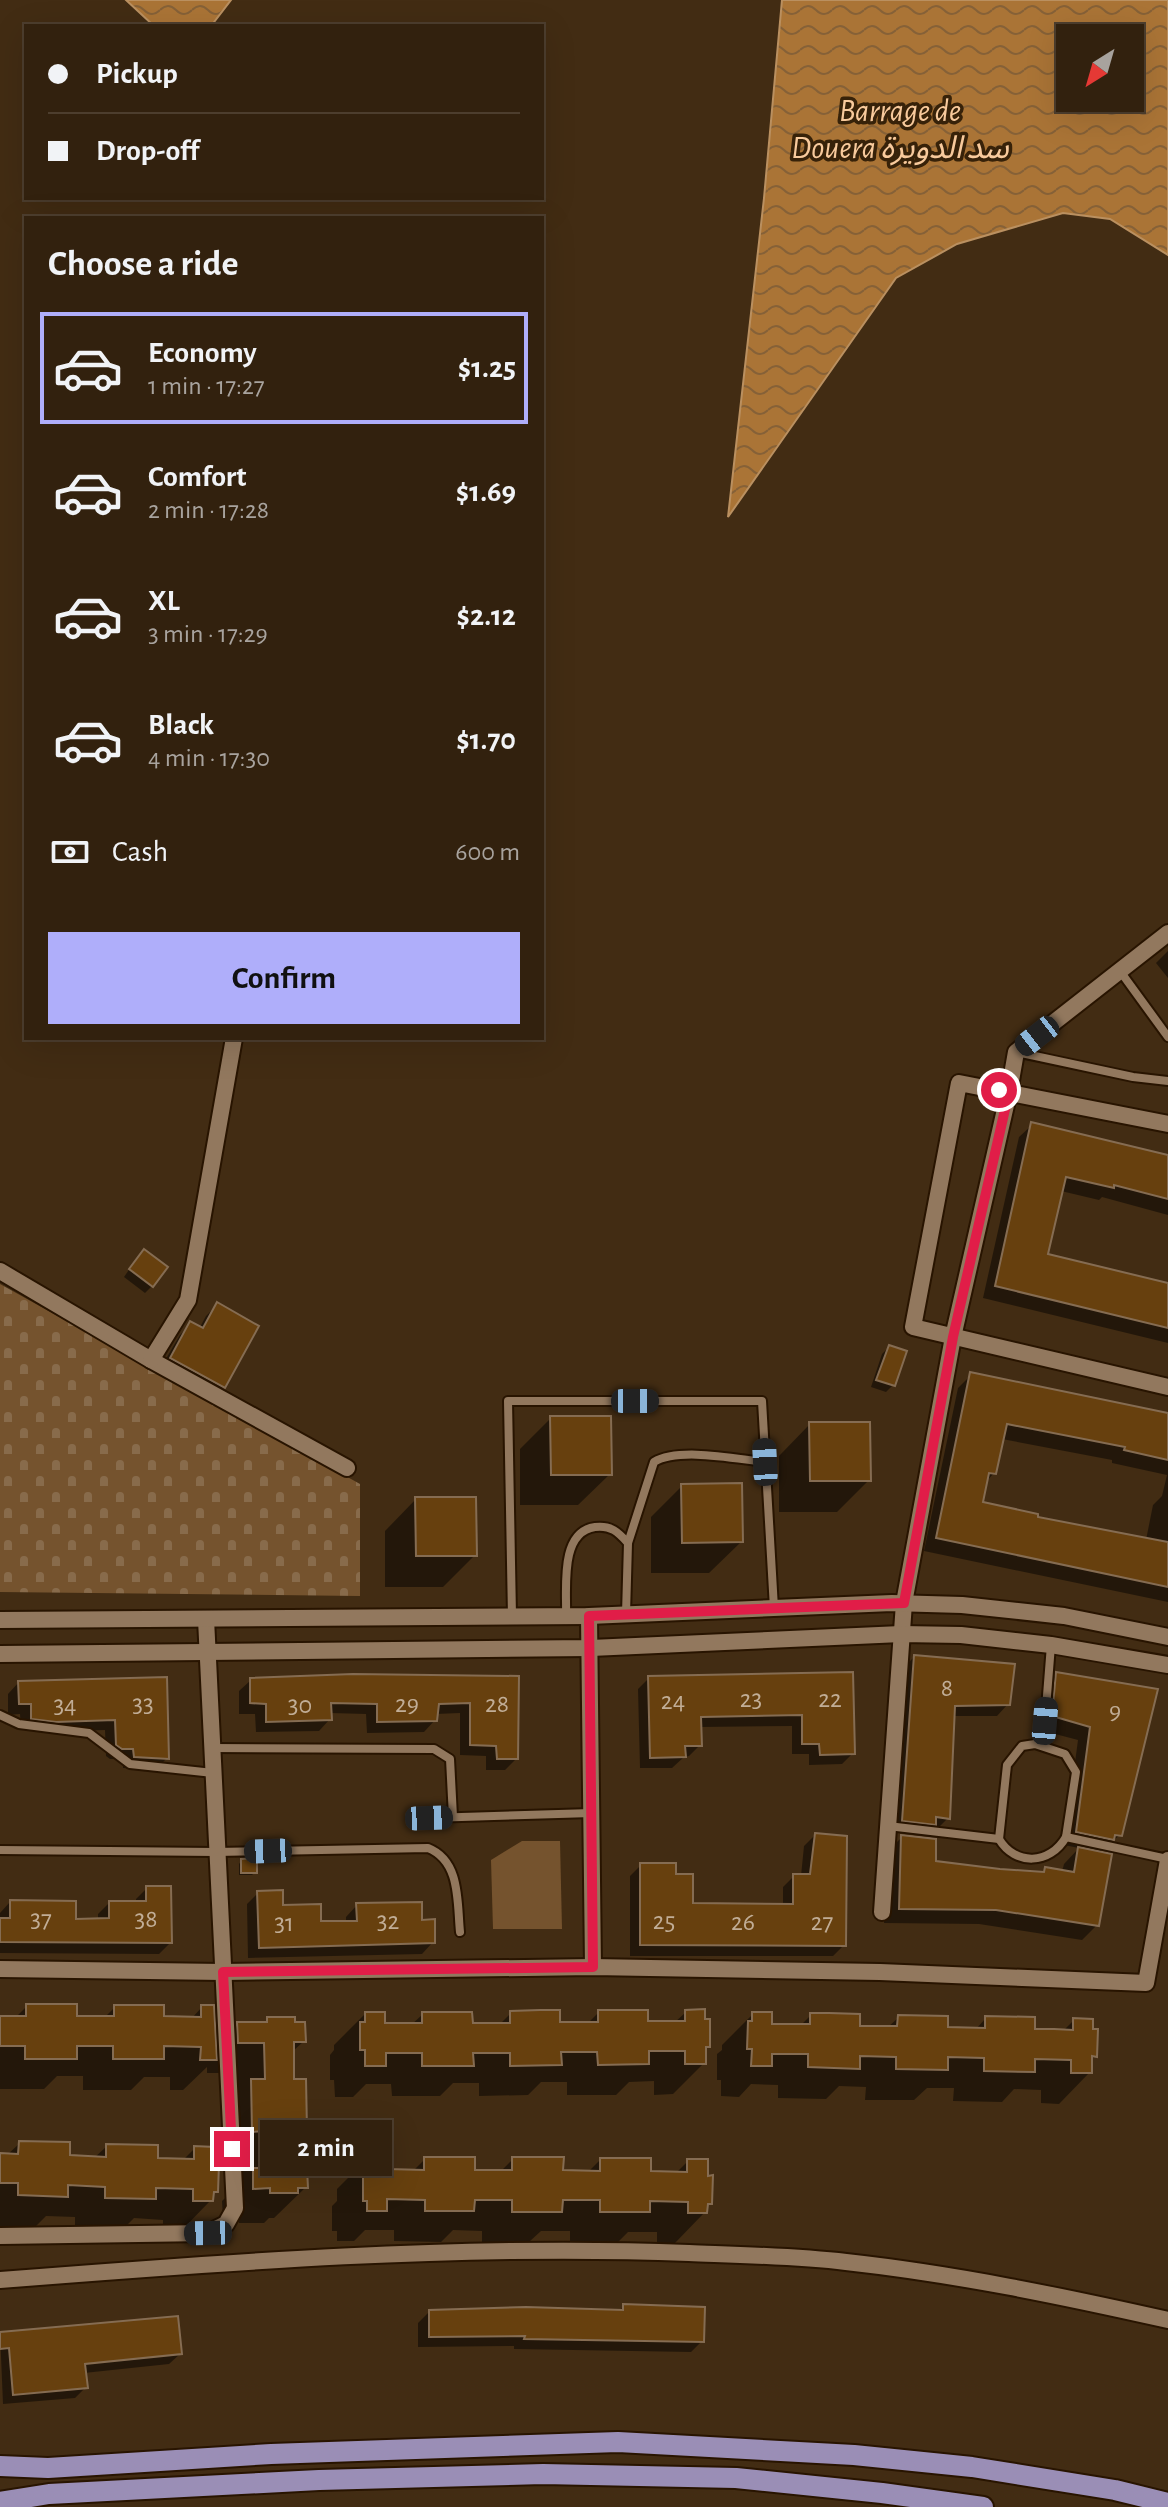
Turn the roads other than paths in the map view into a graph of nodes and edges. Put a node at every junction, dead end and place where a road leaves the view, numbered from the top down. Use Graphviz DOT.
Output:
graph roads {
  1 [pos="1168,933"];
  2 [pos="1120,971"];
  3 [pos="1168,1037"];
  4 [pos="234,1040"];
  5 [pos="1016,1052"];
  6 [pos="1168,1081"];
  7 [pos="1009,1092"];
  8 [pos="1168,1124"];
  9 [pos="0,1271"];
  10 [pos="953,1337"];
  11 [pos="151,1360"];
  12 [pos="1168,1387"];
  13 [pos="765,1462"];
  14 [pos="347,1468"];
  15 [pos="628,1543"];
  16 [pos="904,1603"];
  17 [pos="774,1608"];
  18 [pos="626,1614"];
  19 [pos="512,1616"];
  20 [pos="566,1616"];
  21 [pos="589,1616"];
  22 [pos="206,1619"];
  23 [pos="0,1620"];
  24 [pos="901,1634"];
  25 [pos="1168,1637"];
  26 [pos="1051,1645"];
  27 [pos="591,1648"];
  28 [pos="206,1652"];
  29 [pos="0,1654"];
  30 [pos="1168,1665"];
  31 [pos="0,1715"];
  32 [pos="1043,1746"];
  33 [pos="211,1748"];
  34 [pos="213,1773"];
  35 [pos="592,1813"];
  36 [pos="453,1817"];
  37 [pos="429,1818"];
  38 [pos="888,1826"];
  39 [pos="1066,1837"];
  40 [pos="999,1839"];
  41 [pos="0,1850"];
  42 [pos="216,1852"];
  43 [pos="1168,1860"];
  44 [pos="882,1912"];
  45 [pos="1162,1924"];
  46 [pos="460,1932"];
  47 [pos="593,1967"];
  48 [pos="0,1969"];
  49 [pos="223,1972"];
  50 [pos="0,2236"];
  51 [pos="0,2280"];
  52 [pos="1168,2320"];
  53 [pos="0,2466"];
  54 [pos="48,2468"];
  55 [pos="49,2494"];
  56 [pos="0,2502"];
  57 [pos="1168,2503"];
  58 [pos="983,2507"];
  1 -- 2 [label="street"];
  2 -- 3 [label="lane"];
  2 -- 5 [label="street"];
  4 -- 11 [label="street"];
  5 -- 6 [label="lane"];
  5 -- 7 [label="street"];
  7 -- 8 [label="street"];
  7 -- 10 [label="street"];
  7 -- 10 [label="street"];
  9 -- 11 [label="street"];
  10 -- 12 [label="street"];
  10 -- 16 [label="street"];
  11 -- 14 [label="street"];
  13 -- 15 [label="lane"];
  13 -- 17 [label="lane"];
  13 -- 19 [label="lane"];
  15 -- 18 [label="lane"];
  15 -- 20 [label="lane"];
  16 -- 17 [label="street"];
  16 -- 24 [label="street"];
  16 -- 25 [label="street"];
  17 -- 18 [label="street"];
  18 -- 21 [label="street"];
  19 -- 20 [label="street"];
  19 -- 22 [label="street"];
  20 -- 21 [label="street"];
  21 -- 27 [label="street"];
  22 -- 23 [label="street"];
  22 -- 28 [label="street"];
  24 -- 26 [label="street"];
  24 -- 27 [label="street"];
  24 -- 38 [label="street"];
  26 -- 30 [label="street"];
  26 -- 32 [label="lane"];
  27 -- 28 [label="street"];
  27 -- 35 [label="street"];
  28 -- 29 [label="street"];
  28 -- 33 [label="street"];
  31 -- 34 [label="lane"];
  32 -- 39 [label="lane"];
  32 -- 40 [label="lane"];
  33 -- 34 [label="street"];
  33 -- 36 [label="lane"];
  34 -- 42 [label="street"];
  35 -- 36 [label="lane"];
  35 -- 47 [label="street"];
  36 -- 37 [label="lane"];
  38 -- 40 [label="lane"];
  38 -- 44 [label="street"];
  39 -- 40 [label="lane"];
  39 -- 43 [label="lane"];
  41 -- 42 [label="lane"];
  42 -- 46 [label="lane"];
  42 -- 49 [label="street"];
  43 -- 45 [label="street"];
  45 -- 47 [label="street"];
  47 -- 49 [label="street"];
  48 -- 49 [label="street"];
  49 -- 50 [label="street"];
  51 -- 52 [label="street"];
  53 -- 54 [label="main road"];
  54 -- 55 [label="main road"];
  54 -- 57 [label="main road"];
  55 -- 56 [label="main road"];
  55 -- 58 [label="main road"];
}
